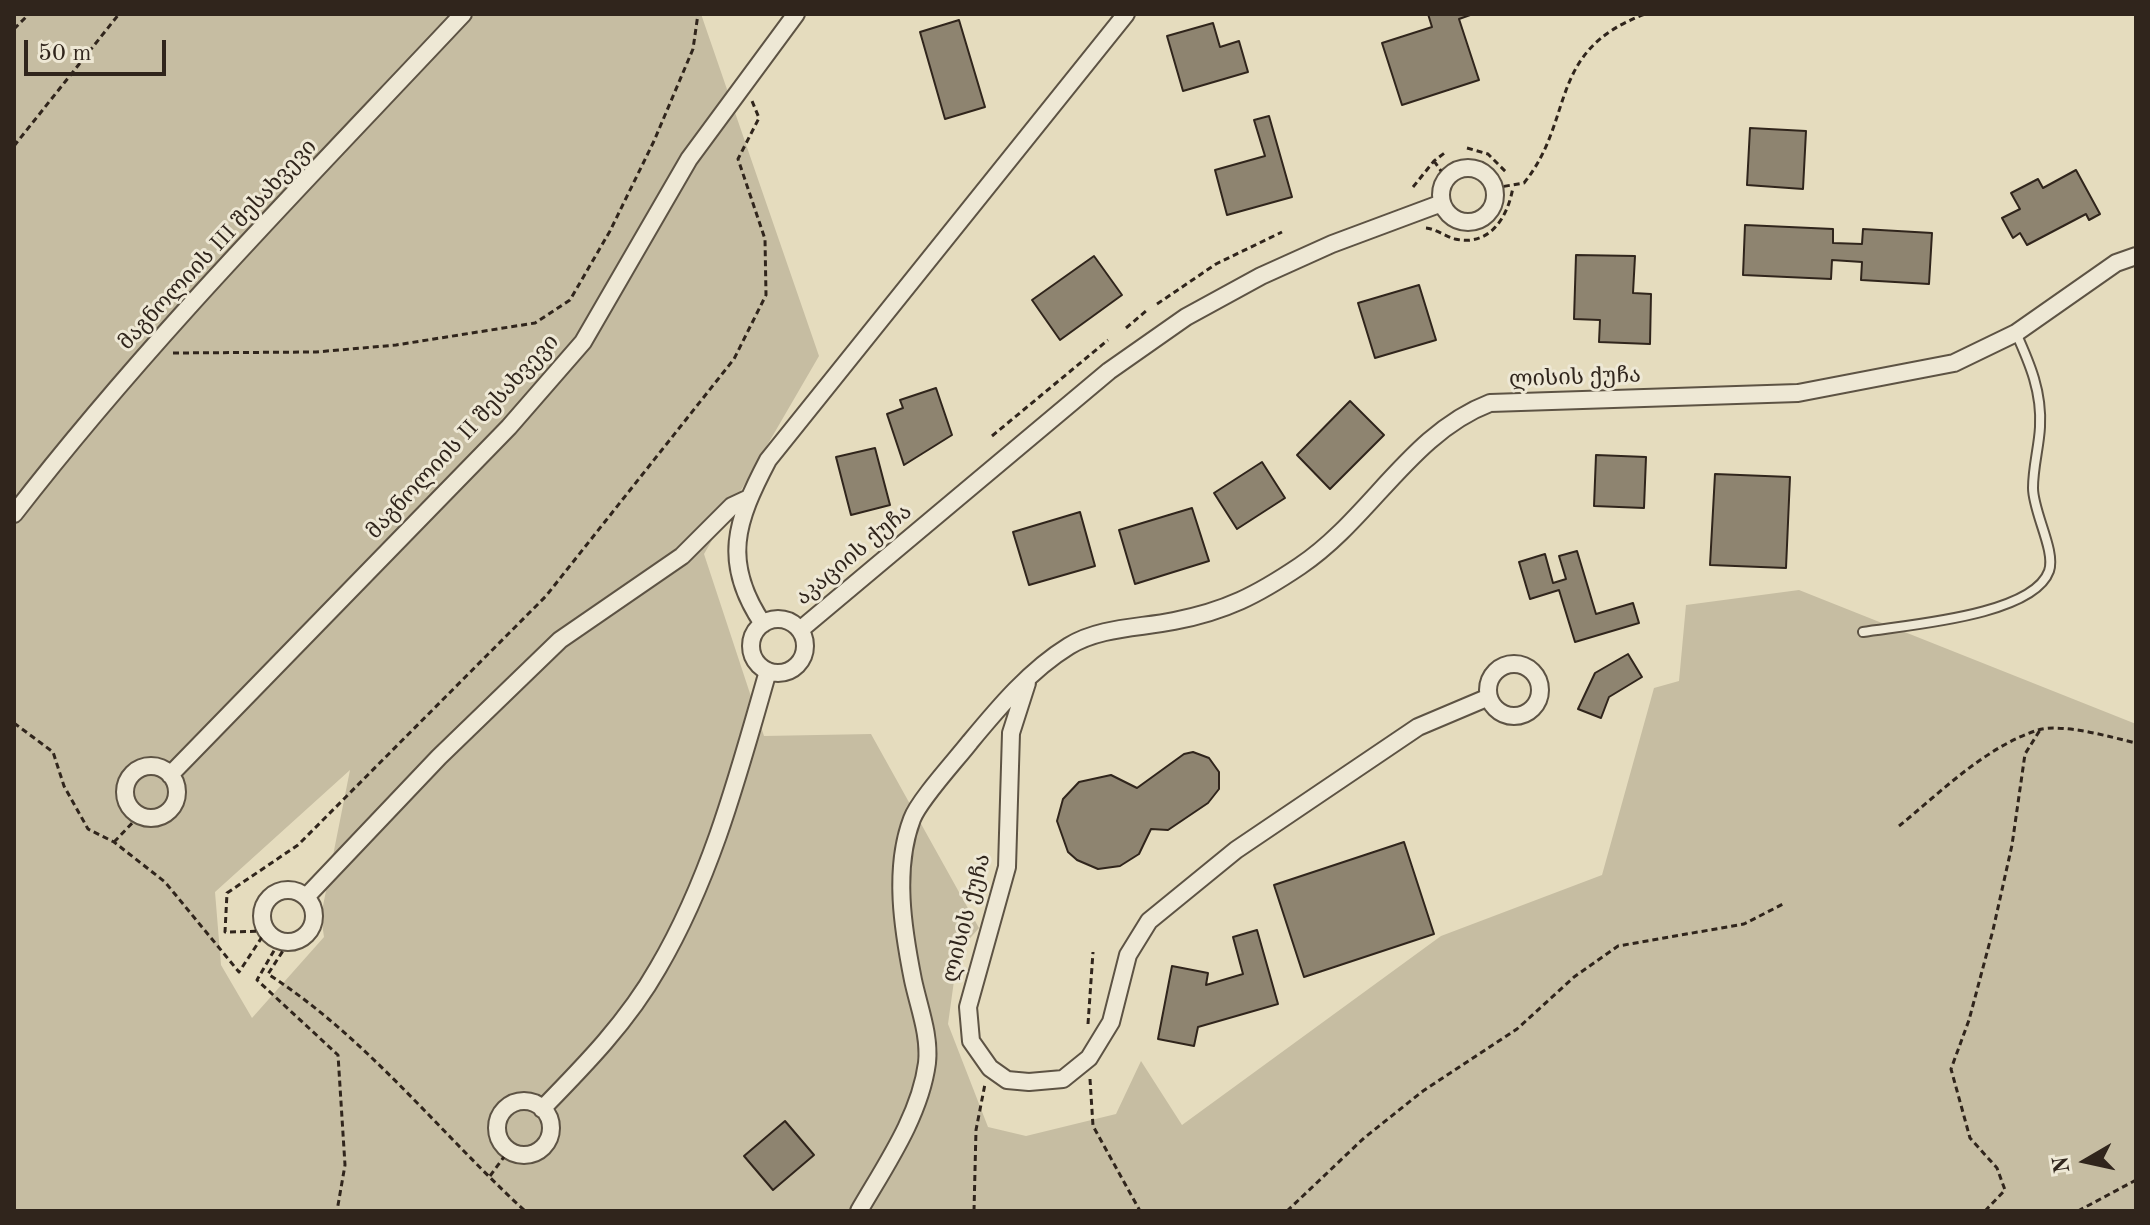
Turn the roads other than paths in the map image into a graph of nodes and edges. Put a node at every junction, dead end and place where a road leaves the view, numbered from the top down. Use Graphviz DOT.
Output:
graph roads {
  1 [pos="463,14"];
  2 [pos="796,14"];
  3 [pos="1126,14"];
  4 [pos="1442,203"];
  5 [pos="2136,256"];
  6 [pos="2016,333"];
  7 [pos="747,499"];
  8 [pos="14,514"];
  9 [pos="763,624"];
  10 [pos="800,630"];
  11 [pos="1863,632"];
  12 [pos="768,671"];
  13 [pos="1027,681"];
  14 [pos="1489,697"];
  15 [pos="170,775"];
  16 [pos="306,897"];
  17 [pos="542,1109"];
  18 [pos="859,1211"];
  1 -- 8 [label="street, მაგნოლიის III შესახვევი"];
  2 -- 15 [label="street, მაგნოლიის II შესახვევი"];
  3 -- 7 [label="street"];
  4 -- 4 [label="street"];
  4 -- 10 [label="street, აკაციის ქუჩა"];
  5 -- 6 [label="street, ლისის ქუჩა"];
  6 -- 11 [label="lane"];
  6 -- 13 [label="street, ლისის ქუჩა"];
  7 -- 9 [label="street"];
  7 -- 16 [label="street"];
  9 -- 10 [label="street, აკაციის ქუჩა"];
  9 -- 12 [label="street"];
  10 -- 12 [label="street"];
  12 -- 17 [label="street"];
  13 -- 14 [label="street, ლისის ქუჩა"];
  13 -- 18 [label="street, ლისის ქუჩა"];
  15 -- 15 [label="street"];
  16 -- 16 [label="street"];
  17 -- 17 [label="street"];
}
